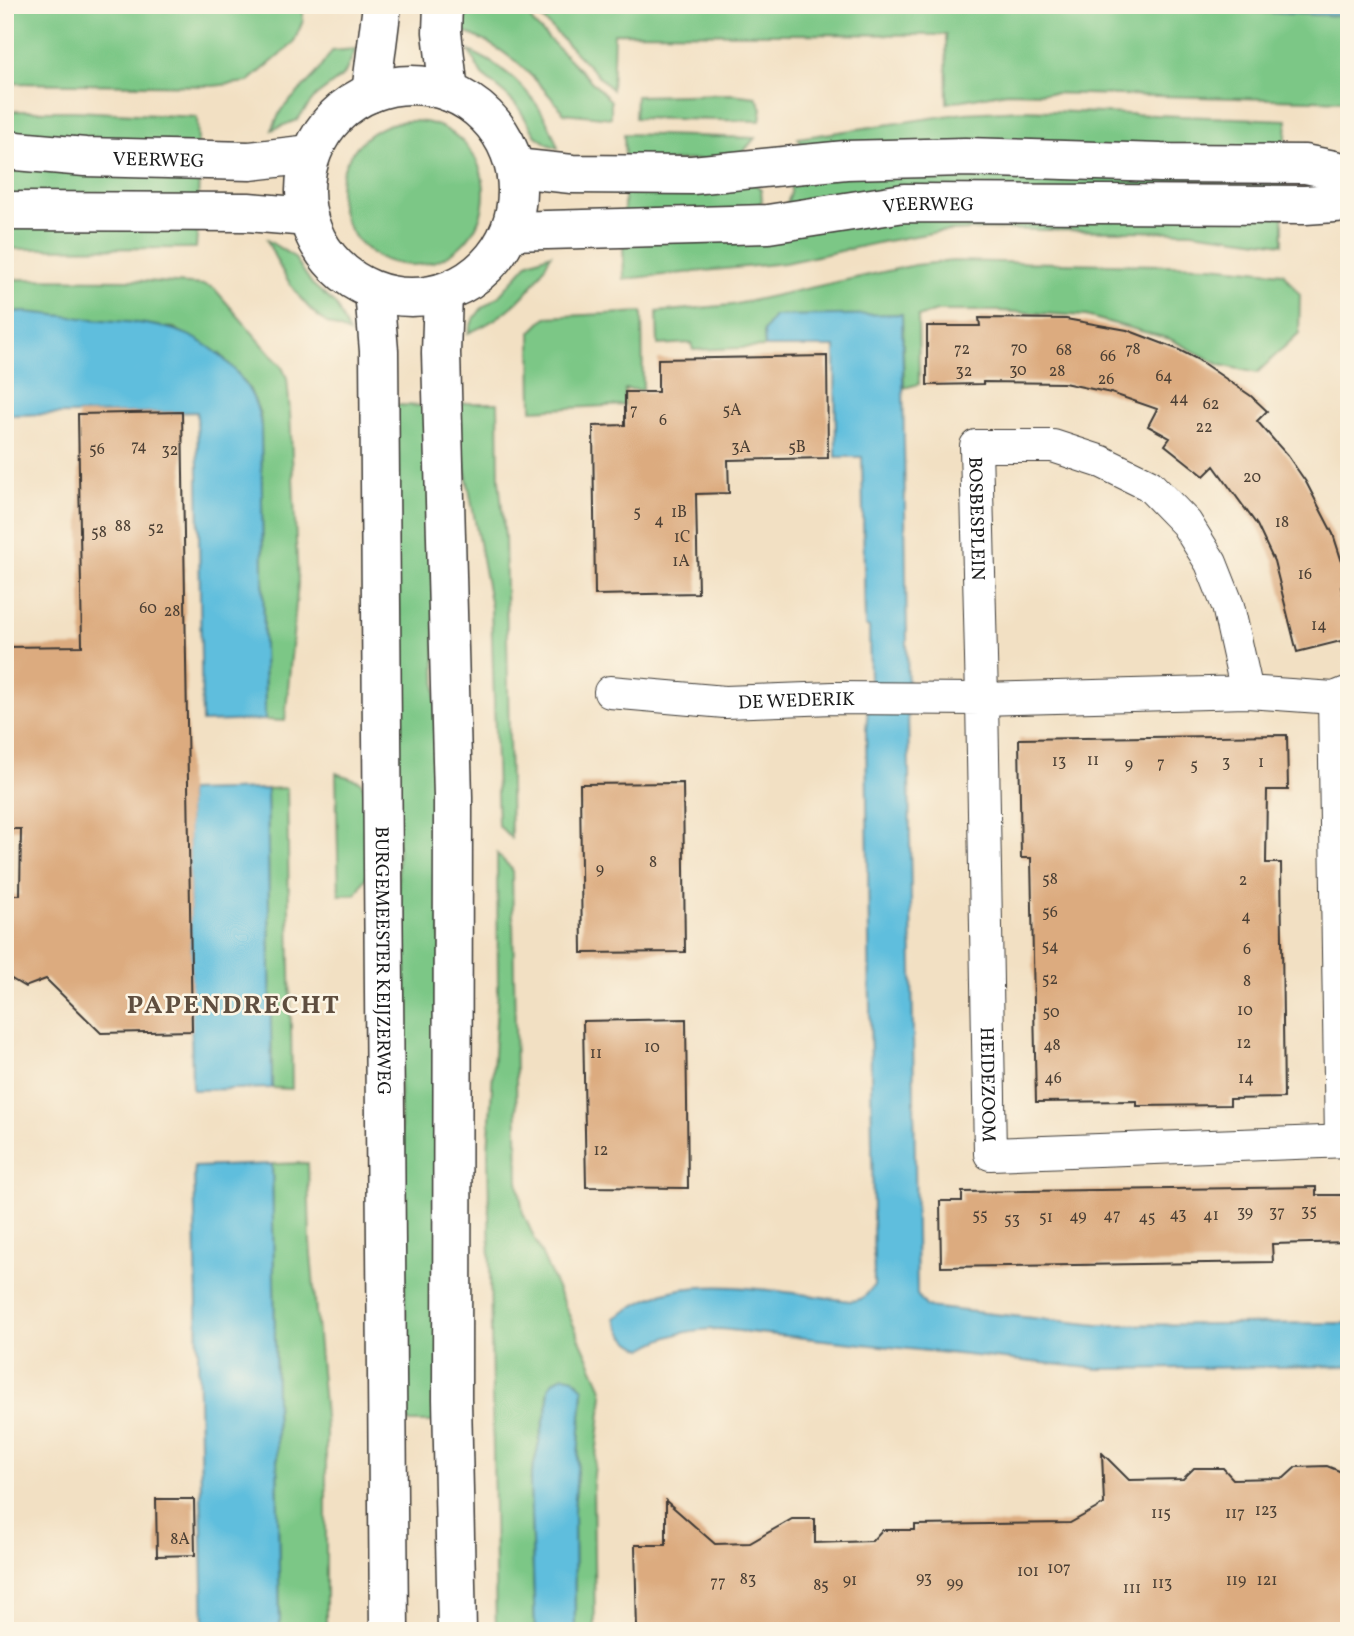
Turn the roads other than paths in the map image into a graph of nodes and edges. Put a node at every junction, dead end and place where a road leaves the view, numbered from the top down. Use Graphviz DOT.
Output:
graph roads {
  1 [pos="382,5"];
  2 [pos="443,5"];
  3 [pos="449,92"];
  4 [pos="371,93"];
  5 [pos="5,150"];
  6 [pos="311,154"];
  7 [pos="515,168"];
  8 [pos="1349,173"];
  9 [pos="1349,202"];
  10 [pos="5,211"];
  11 [pos="308,217"];
  12 [pos="510,231"];
  13 [pos="374,291"];
  14 [pos="443,293"];
  15 [pos="610,692"];
  16 [pos="1247,692"];
  17 [pos="1341,695"];
  18 [pos="982,699"];
  19 [pos="1345,1141"];
  20 [pos="389,1631"];
  21 [pos="457,1631"];
  1 -- 4 [label="main road"];
  2 -- 3 [label="main road"];
  3 -- 4 [label="main road"];
  3 -- 7 [label="main road"];
  4 -- 6 [label="main road"];
  5 -- 6 [label="main road, VEERWEG"];
  6 -- 11 [label="main road"];
  7 -- 8 [label="main road"];
  7 -- 12 [label="main road"];
  9 -- 12 [label="main road, VEERWEG"];
  10 -- 11 [label="main road"];
  11 -- 13 [label="main road"];
  12 -- 14 [label="main road"];
  13 -- 14 [label="main road"];
  13 -- 20 [label="main road, BURGEMEESTER KEIJZERWEG"];
  14 -- 21 [label="main road"];
  15 -- 18 [label="street, DE WEDERIK"];
  16 -- 17 [label="street"];
  16 -- 18 [label="street"];
  16 -- 18 [label="street, BOSBESPLEIN"];
  17 -- 19 [label="street"];
  18 -- 19 [label="street, HEIDEZOOM"];
}
